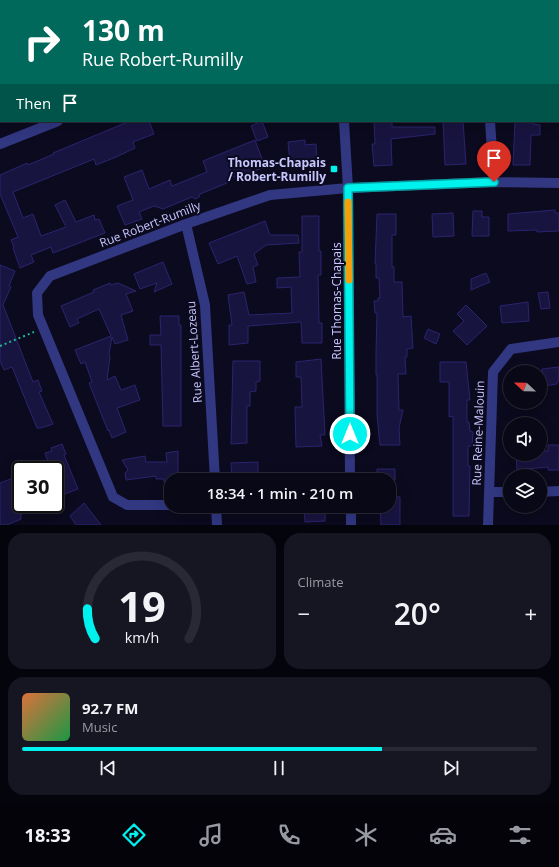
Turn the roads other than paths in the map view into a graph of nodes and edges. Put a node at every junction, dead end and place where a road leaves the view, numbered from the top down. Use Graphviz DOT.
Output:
graph roads {
  1 [pos="55,122"];
  2 [pos="344,122"];
  3 [pos="490,122"];
  4 [pos="0,144"];
  5 [pos="494,182"];
  6 [pos="559,183"];
  7 [pos="348,188"];
  8 [pos="186,224"];
  9 [pos="559,342"];
  10 [pos="215,473"];
  11 [pos="350,473"];
  12 [pos="489,492"];
  13 [pos="503,492"];
  14 [pos="547,492"];
  15 [pos="559,492"];
  16 [pos="164,505"];
  17 [pos="216,513"];
  18 [pos="351,513"];
  19 [pos="217,525"];
  20 [pos="351,525"];
  21 [pos="488,525"];
  1 -- 4 [label="street"];
  2 -- 7 [label="street, Rue Thomas-Chapais"];
  3 -- 5 [label="street"];
  5 -- 6 [label="street, Rue Robert-Rumilly"];
  5 -- 7 [label="street, Rue Robert-Rumilly"];
  7 -- 8 [label="street, Rue Robert-Rumilly"];
  7 -- 11 [label="street, Rue Thomas-Chapais"];
  8 -- 10 [label="street, Rue Albert-Lozeau"];
  8 -- 16 [label="street, Rue Robert-Rumilly"];
  9 -- 12 [label="street, Rue Reine-Malouin"];
  12 -- 13 [label="street"];
  12 -- 21 [label="street, Rue Reine-Malouin"];
  14 -- 15 [label="street"];
  17 -- 19 [label="street"];
  18 -- 20 [label="street"];
}
